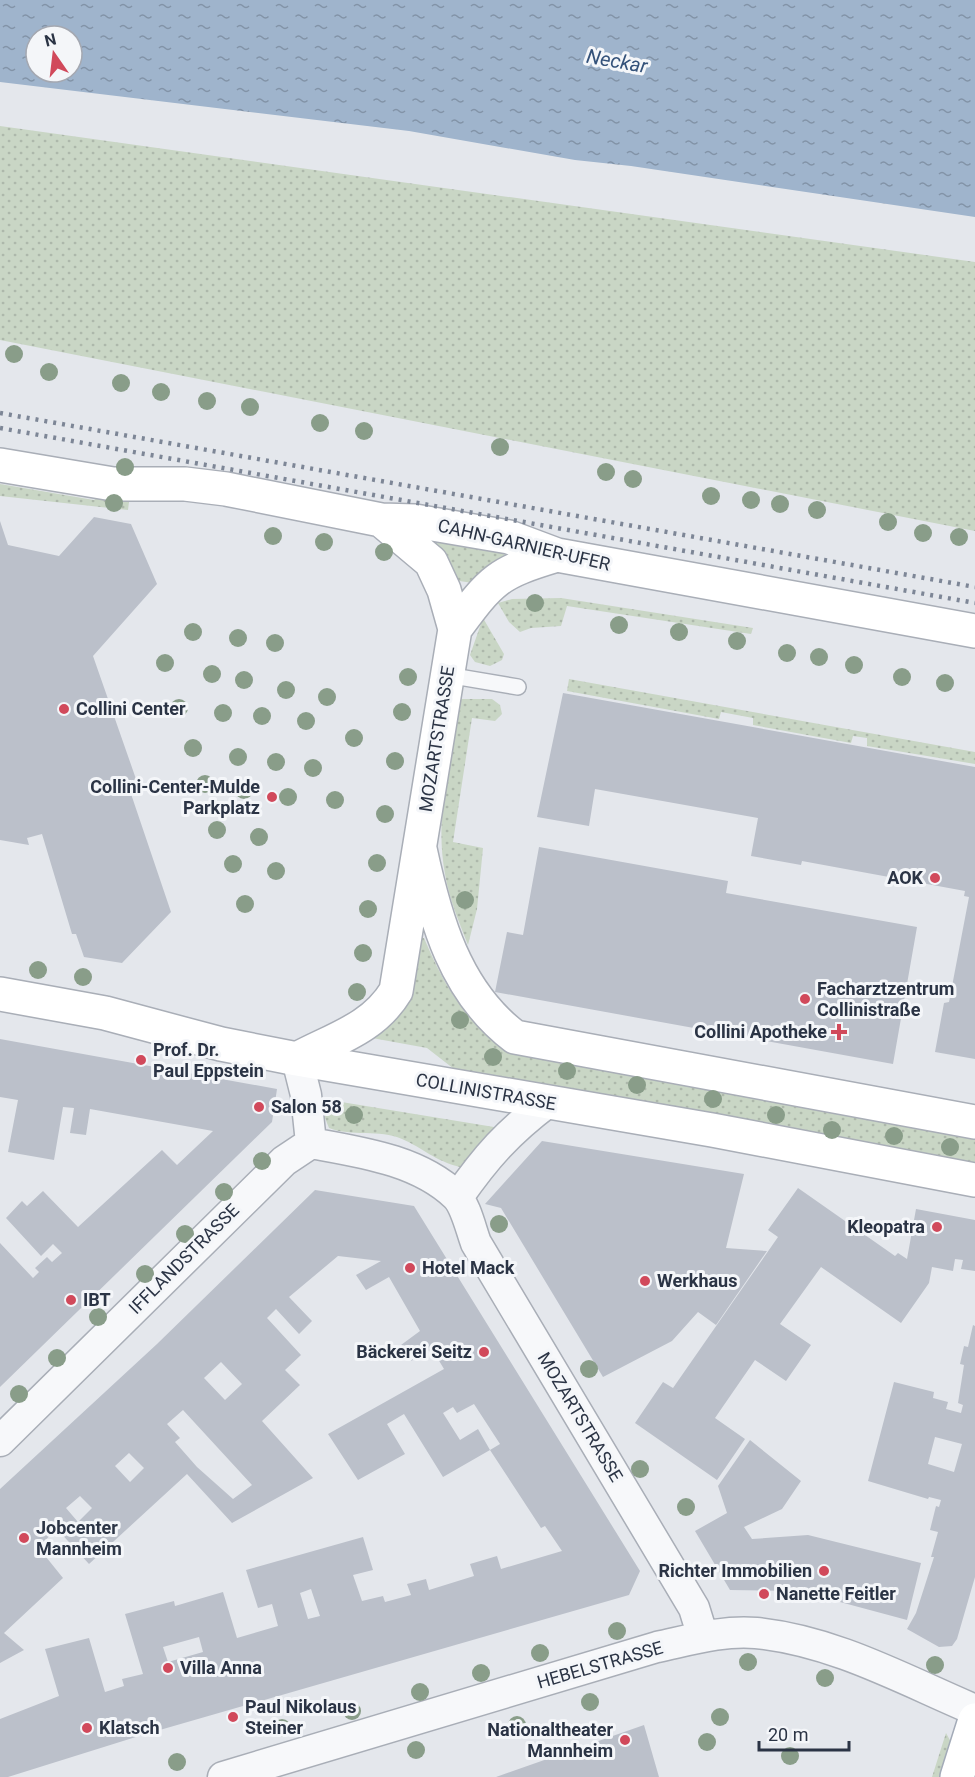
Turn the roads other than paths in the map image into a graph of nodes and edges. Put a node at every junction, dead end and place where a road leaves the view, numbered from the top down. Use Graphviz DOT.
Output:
graph roads {
  1 [pos="0,465"];
  2 [pos="381,520"];
  3 [pos="557,555"];
  4 [pos="455,629"];
  5 [pos="975,631"];
  6 [pos="447,675"];
  7 [pos="518,687"];
  8 [pos="420,849"];
  9 [pos="0,994"];
  10 [pos="297,1059"];
  11 [pos="548,1102"];
  12 [pos="975,1122"];
  13 [pos="311,1143"];
  14 [pos="975,1180"];
  15 [pos="458,1197"];
  16 [pos="0,1441"];
  17 [pos="703,1637"];
  18 [pos="975,1710"];
  19 [pos="975,1720"];
  20 [pos="223,1777"];
  21 [pos="957,1777"];
  1 -- 2 [label="street, CAHN-GARNIER-UFER"];
  2 -- 3 [label="street, CAHN-GARNIER-UFER"];
  2 -- 4 [label="street, MOZARTSTRASSE"];
  3 -- 4 [label="street, MOZARTSTRASSE"];
  3 -- 5 [label="street, CAHN-GARNIER-UFER"];
  4 -- 6 [label="street, MOZARTSTRASSE"];
  6 -- 7 [label="lane"];
  6 -- 8 [label="street, MOZARTSTRASSE"];
  8 -- 10 [label="street, MOZARTSTRASSE"];
  8 -- 12 [label="street, MOZARTSTRASSE"];
  9 -- 10 [label="street, COLLINISTRASSE"];
  10 -- 11 [label="street, COLLINISTRASSE"];
  10 -- 13 [label="street"];
  11 -- 14 [label="street, COLLINISTRASSE"];
  11 -- 15 [label="street"];
  13 -- 15 [label="street"];
  13 -- 16 [label="street, IFFLANDSTRASSE"];
  15 -- 17 [label="street, MOZARTSTRASSE"];
  17 -- 18 [label="street, HEBELSTRASSE"];
  17 -- 20 [label="street, HEBELSTRASSE"];
  19 -- 21 [label="street"];
}
